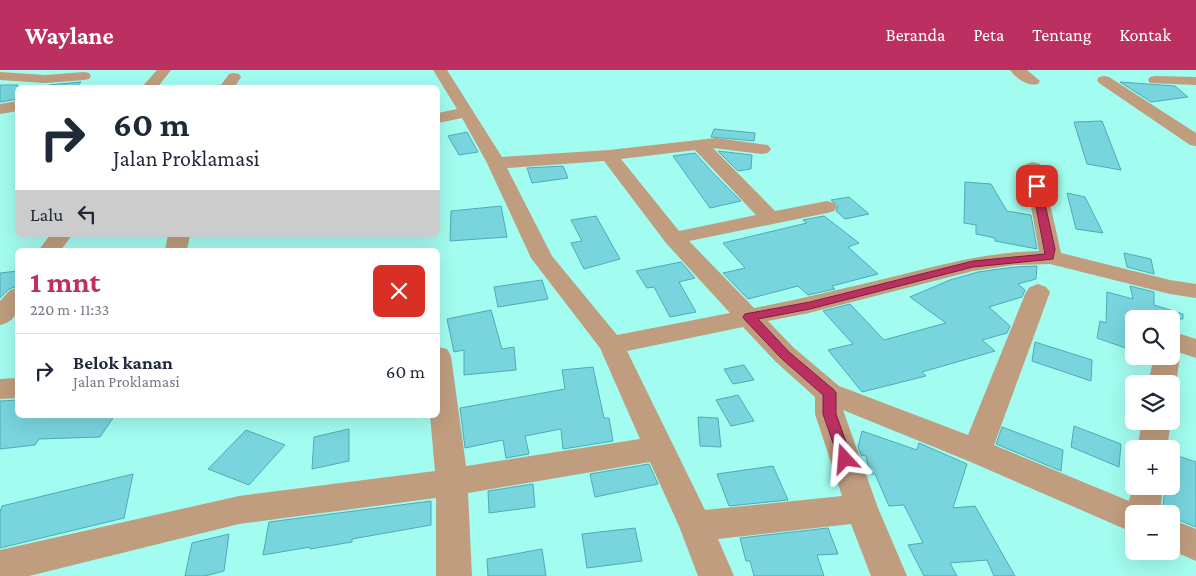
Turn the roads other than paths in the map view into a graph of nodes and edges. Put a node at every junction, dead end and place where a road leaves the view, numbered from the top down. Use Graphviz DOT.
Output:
graph roads {
  1 [pos="164,70"];
  2 [pos="440,70"];
  3 [pos="1017,70"];
  4 [pos="0,76"];
  5 [pos="84,76"];
  6 [pos="1104,80"];
  7 [pos="1155,80"];
  8 [pos="1033,81"];
  9 [pos="1196,81"];
  10 [pos="151,85"];
  11 [pos="15,106"];
  12 [pos="0,109"];
  13 [pos="467,112"];
  14 [pos="440,118"];
  15 [pos="1196,141"];
  16 [pos="698,144"];
  17 [pos="762,149"];
  18 [pos="609,155"];
  19 [pos="496,163"];
  20 [pos="1033,168"];
  21 [pos="827,207"];
  22 [pos="770,218"];
  23 [pos="60,237"];
  24 [pos="674,238"];
  25 [pos="51,248"];
  26 [pos="1050,256"];
  27 [pos="1196,291"];
  28 [pos="1038,292"];
  29 [pos="15,299"];
  30 [pos="0,317"];
  31 [pos="749,317"];
  32 [pos="1180,343"];
  33 [pos="611,345"];
  34 [pos="1196,349"];
  35 [pos="440,374"];
  36 [pos="0,388"];
  37 [pos="15,388"];
  38 [pos="830,393"];
  39 [pos="659,448"];
  40 [pos="977,450"];
  41 [pos="452,482"];
  42 [pos="862,508"];
  43 [pos="1125,514"];
  44 [pos="696,526"];
  45 [pos="1180,538"];
  46 [pos="1196,545"];
  47 [pos="0,568"];
  48 [pos="454,576"];
  49 [pos="716,576"];
  50 [pos="890,576"];
  1 -- 10 [label="street"];
  2 -- 13 [label="street"];
  3 -- 8 [label="street"];
  4 -- 5 [label="street"];
  6 -- 15 [label="street"];
  7 -- 9 [label="street"];
  11 -- 12 [label="street"];
  13 -- 14 [label="street"];
  13 -- 19 [label="street"];
  16 -- 17 [label="street"];
  16 -- 18 [label="street"];
  16 -- 22 [label="street"];
  18 -- 19 [label="street"];
  18 -- 24 [label="street"];
  19 -- 33 [label="street"];
  20 -- 26 [label="street"];
  21 -- 22 [label="street"];
  22 -- 24 [label="street"];
  23 -- 25 [label="street"];
  24 -- 31 [label="street"];
  26 -- 27 [label="street"];
  26 -- 31 [label="street"];
  28 -- 40 [label="street"];
  29 -- 30 [label="street"];
  31 -- 33 [label="street"];
  31 -- 38 [label="street"];
  32 -- 34 [label="street"];
  33 -- 39 [label="street"];
  35 -- 41 [label="street"];
  36 -- 37 [label="street"];
  38 -- 40 [label="street"];
  38 -- 42 [label="street"];
  39 -- 41 [label="street"];
  39 -- 44 [label="street"];
  40 -- 43 [label="street"];
  41 -- 47 [label="street"];
  41 -- 48 [label="street"];
  42 -- 44 [label="street"];
  42 -- 50 [label="street"];
  44 -- 49 [label="street"];
  45 -- 46 [label="street"];
}
